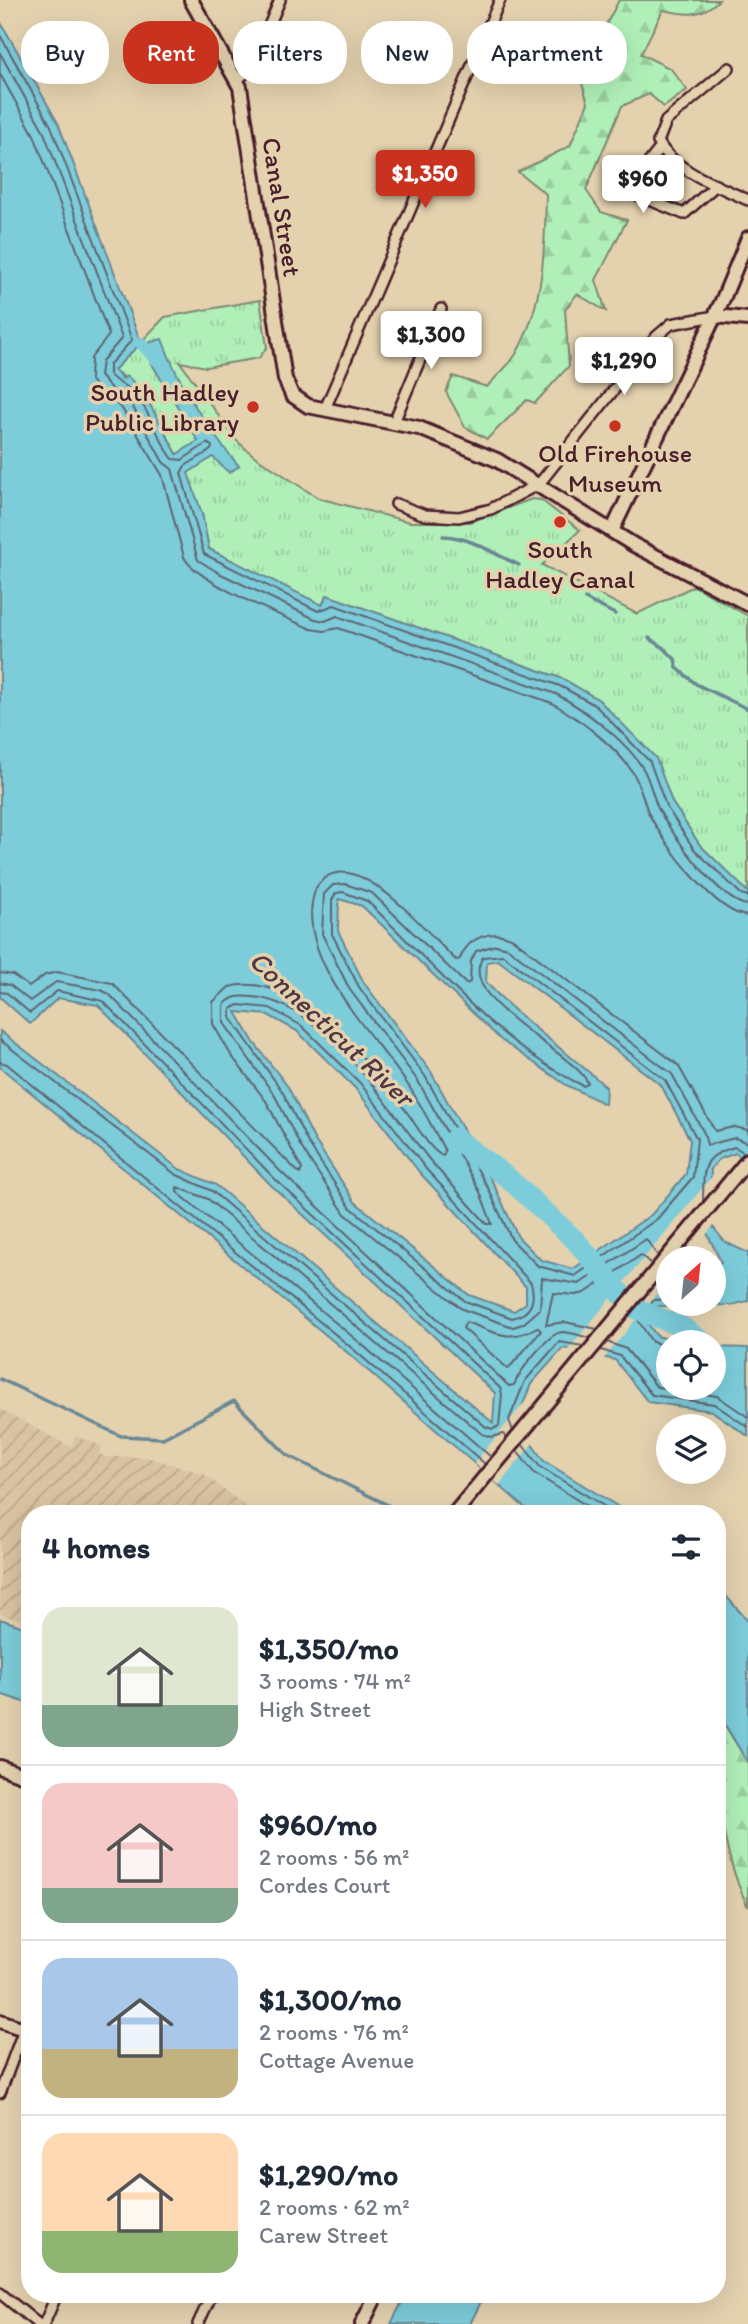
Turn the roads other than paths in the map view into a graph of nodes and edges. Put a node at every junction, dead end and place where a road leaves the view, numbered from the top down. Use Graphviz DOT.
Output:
graph roads {
  1 [pos="191,0"];
  2 [pos="280,0"];
  3 [pos="500,0"];
  4 [pos="271,21"];
  5 [pos="729,68"];
  6 [pos="233,73"];
  7 [pos="238,84"];
  8 [pos="661,148"];
  9 [pos="716,185"];
  10 [pos="748,200"];
  11 [pos="748,238"];
  12 [pos="440,309"];
  13 [pos="715,316"];
  14 [pos="748,319"];
  15 [pos="325,409"];
  16 [pos="394,422"];
  17 [pos="539,484"];
  18 [pos="396,504"];
  19 [pos="612,531"];
  20 [pos="748,604"];
  21 [pos="748,1160"];
  22 [pos="461,1505"];
  23 [pos="0,1767"];
  24 [pos="21,1775"];
  25 [pos="0,2021"];
  26 [pos="21,2028"];
  27 [pos="21,2044"];
  28 [pos="0,2094"];
  29 [pos="0,2293"];
  30 [pos="53,2303"];
  31 [pos="208,2303"];
  32 [pos="372,2303"];
  33 [pos="38,2324"];
  34 [pos="44,2324"];
  35 [pos="198,2324"];
  36 [pos="362,2324"];
  1 -- 6 [label="main road, Canal Street"];
  2 -- 4 [label="street"];
  3 -- 15 [label="street"];
  5 -- 8 [label="street"];
  7 -- 15 [label="main road, Canal Street"];
  8 -- 9 [label="street"];
  8 -- 9 [label="street"];
  9 -- 10 [label="street"];
  11 -- 13 [label="main road"];
  12 -- 16 [label="street"];
  13 -- 14 [label="main road"];
  13 -- 17 [label="street"];
  13 -- 19 [label="main road"];
  15 -- 16 [label="main road, Canal Street"];
  16 -- 17 [label="main road, Canal Street"];
  17 -- 18 [label="street"];
  17 -- 19 [label="main road, Canal Street"];
  19 -- 20 [label="main road, Canal Street"];
  21 -- 22 [label="main road"];
  23 -- 24 [label="main road"];
  25 -- 26 [label="main road"];
  27 -- 28 [label="street"];
  29 -- 33 [label="street"];
  30 -- 34 [label="street"];
  31 -- 35 [label="street"];
  32 -- 36 [label="main road"];
}
